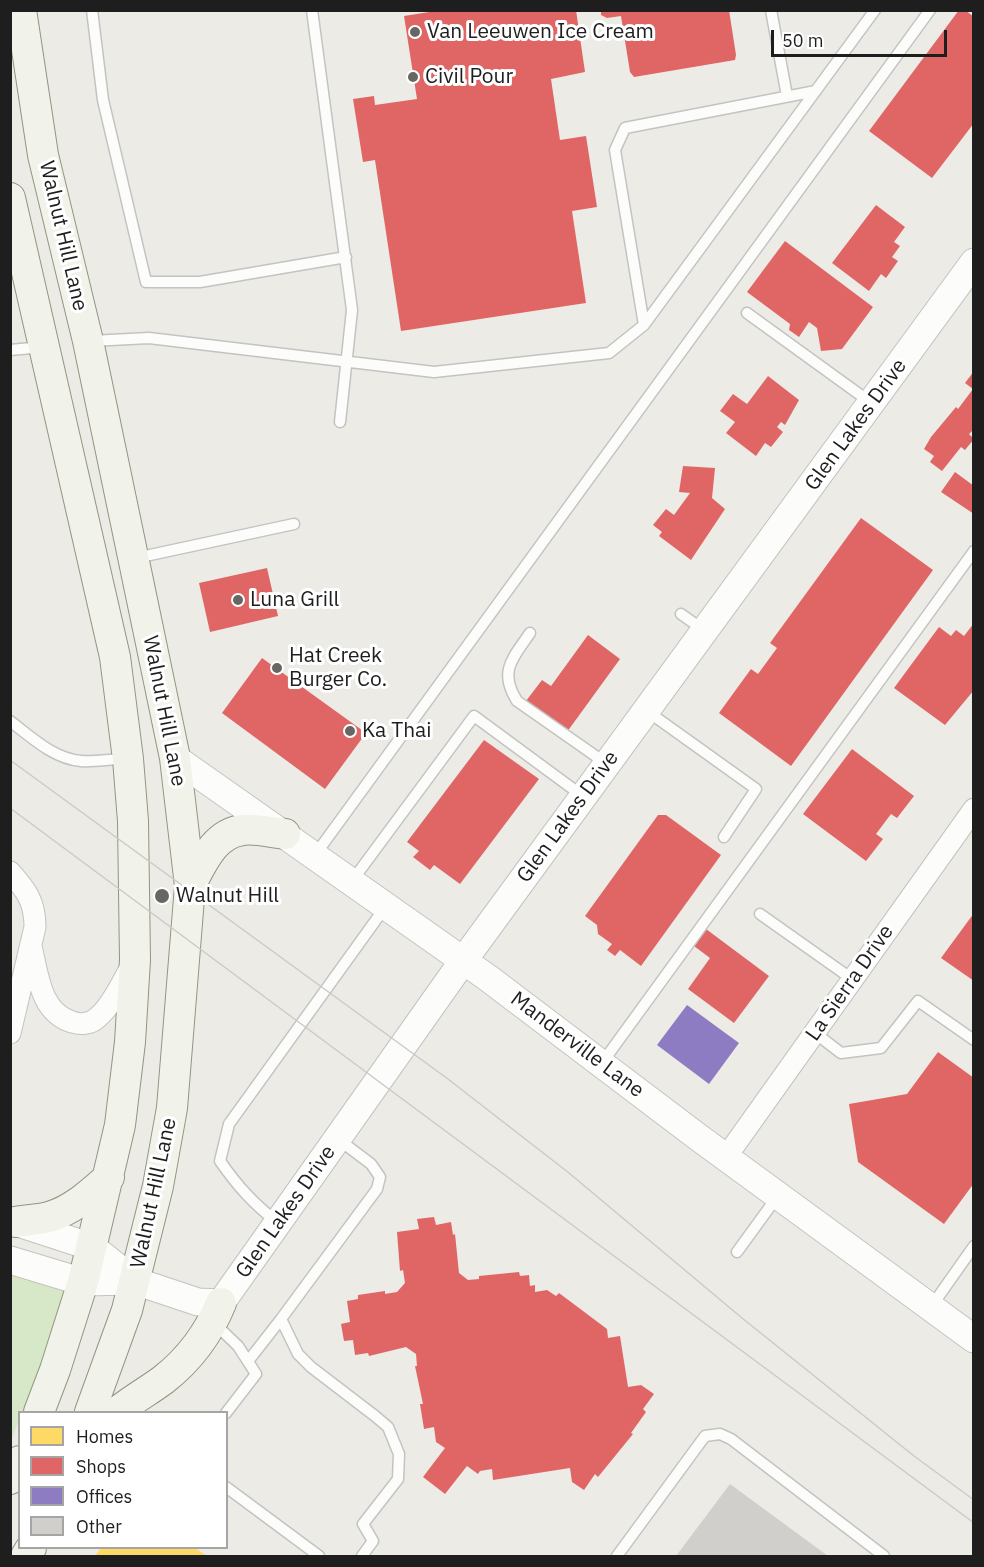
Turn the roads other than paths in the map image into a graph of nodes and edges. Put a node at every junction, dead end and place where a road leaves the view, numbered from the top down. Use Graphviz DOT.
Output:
graph roads {
  1 [pos="21,10"];
  2 [pos="92,10"];
  3 [pos="312,10"];
  4 [pos="771,10"];
  5 [pos="874,10"];
  6 [pos="930,10"];
  7 [pos="816,91"];
  8 [pos="787,96"];
  9 [pos="10,198"];
  10 [pos="346,257"];
  11 [pos="974,262"];
  12 [pos="747,313"];
  13 [pos="644,325"];
  14 [pos="88,341"];
  15 [pos="45,347"];
  16 [pos="10,350"];
  17 [pos="348,363"];
  18 [pos="872,403"];
  19 [pos="340,422"];
  20 [pos="294,524"];
  21 [pos="974,551"];
  22 [pos="133,558"];
  23 [pos="681,614"];
  24 [pos="705,631"];
  25 [pos="531,633"];
  26 [pos="115,657"];
  27 [pos="646,711"];
  28 [pos="10,721"];
  29 [pos="175,758"];
  30 [pos="128,759"];
  31 [pos="608,764"];
  32 [pos="584,797"];
  33 [pos="974,809"];
  34 [pos="285,834"];
  35 [pos="724,837"];
  36 [pos="315,855"];
  37 [pos="10,872"];
  38 [pos="352,881"];
  39 [pos="190,886"];
  40 [pos="386,906"];
  41 [pos="760,914"];
  42 [pos="31,946"];
  43 [pos="135,960"];
  44 [pos="463,961"];
  45 [pos="852,979"];
  46 [pos="10,1033"];
  47 [pos="814,1033"];
  48 [pos="974,1040"];
  49 [pos="602,1063"];
  50 [pos="338,1138"];
  51 [pos="726,1157"];
  52 [pos="109,1176"];
  53 [pos="778,1195"];
  54 [pos="12,1220"];
  55 [pos="278,1223"];
  56 [pos="92,1246"];
  57 [pos="974,1246"];
  58 [pos="737,1252"];
  59 [pos="10,1260"];
  60 [pos="135,1281"];
  61 [pos="83,1282"];
  62 [pos="931,1307"];
  63 [pos="217,1313"];
  64 [pos="281,1319"];
  65 [pos="974,1339"];
  66 [pos="249,1360"];
  67 [pos="40,1411"];
  68 [pos="91,1411"];
  69 [pos="120,1411"];
  70 [pos="228,1411"];
  71 [pos="18,1465"];
  72 [pos="10,1479"];
  73 [pos="228,1489"];
  74 [pos="319,1557"];
  75 [pos="362,1557"];
  76 [pos="617,1557"];
  77 [pos="884,1557"];
  1 -- 14 [label="main road, Walnut Hill Lane"];
  2 -- 10 [label="lane"];
  3 -- 10 [label="lane"];
  4 -- 8 [label="lane"];
  5 -- 7 [label="lane"];
  6 -- 36 [label="lane"];
  7 -- 8 [label="lane"];
  7 -- 13 [label="lane"];
  8 -- 13 [label="lane"];
  9 -- 15 [label="main road, Walnut Hill Lane"];
  10 -- 17 [label="lane"];
  11 -- 18 [label="street, Glen Lakes Drive"];
  12 -- 18 [label="lane"];
  13 -- 17 [label="lane"];
  14 -- 15 [label="main road"];
  14 -- 17 [label="lane"];
  14 -- 22 [label="main road, Walnut Hill Lane"];
  15 -- 16 [label="lane"];
  15 -- 26 [label="main road, Walnut Hill Lane"];
  17 -- 19 [label="lane"];
  18 -- 24 [label="street, Glen Lakes Drive"];
  20 -- 22 [label="lane"];
  21 -- 49 [label="lane"];
  22 -- 29 [label="main road, Walnut Hill Lane"];
  23 -- 24 [label="lane"];
  24 -- 27 [label="street, Glen Lakes Drive"];
  25 -- 31 [label="lane"];
  26 -- 29 [label="main road"];
  26 -- 30 [label="main road, Walnut Hill Lane"];
  27 -- 31 [label="street, Glen Lakes Drive"];
  27 -- 35 [label="lane"];
  28 -- 30 [label="lane"];
  29 -- 34 [label="street, Manderville Lane"];
  29 -- 39 [label="main road, Walnut Hill Lane"];
  30 -- 43 [label="main road, Walnut Hill Lane"];
  31 -- 32 [label="street, Glen Lakes Drive"];
  32 -- 38 [label="lane"];
  32 -- 44 [label="street, Glen Lakes Drive"];
  33 -- 45 [label="street, La Sierra Drive"];
  34 -- 36 [label="street, Manderville Lane"];
  34 -- 39 [label="main road"];
  36 -- 38 [label="street, Manderville Lane"];
  37 -- 42 [label="street"];
  38 -- 40 [label="street, Manderville Lane"];
  39 -- 60 [label="main road, Walnut Hill Lane"];
  40 -- 44 [label="street, Manderville Lane"];
  40 -- 55 [label="lane"];
  41 -- 45 [label="lane"];
  42 -- 43 [label="street"];
  42 -- 46 [label="street"];
  43 -- 52 [label="main road, Walnut Hill Lane"];
  44 -- 49 [label="street, Manderville Lane"];
  44 -- 50 [label="street, Glen Lakes Drive"];
  45 -- 47 [label="street, La Sierra Drive"];
  47 -- 48 [label="lane"];
  47 -- 51 [label="street, La Sierra Drive"];
  49 -- 51 [label="street, Manderville Lane"];
  50 -- 55 [label="street, Glen Lakes Drive"];
  50 -- 64 [label="lane"];
  51 -- 53 [label="street, Manderville Lane"];
  52 -- 54 [label="main road"];
  52 -- 56 [label="main road, Walnut Hill Lane"];
  53 -- 58 [label="lane"];
  53 -- 62 [label="street, Manderville Lane"];
  54 -- 56 [label="street"];
  55 -- 63 [label="street, Glen Lakes Drive"];
  56 -- 60 [label="street"];
  56 -- 61 [label="main road, Walnut Hill Lane"];
  57 -- 62 [label="lane"];
  59 -- 61 [label="street"];
  60 -- 61 [label="street"];
  60 -- 63 [label="street"];
  60 -- 68 [label="main road, Walnut Hill Lane"];
  61 -- 67 [label="main road, Walnut Hill Lane"];
  62 -- 65 [label="street, Manderville Lane"];
  63 -- 66 [label="lane"];
  63 -- 69 [label="main road"];
  64 -- 66 [label="lane"];
  64 -- 75 [label="lane"];
  66 -- 70 [label="lane"];
  71 -- 72 [label="main road"];
  73 -- 74 [label="lane"];
  76 -- 77 [label="lane"];
}
